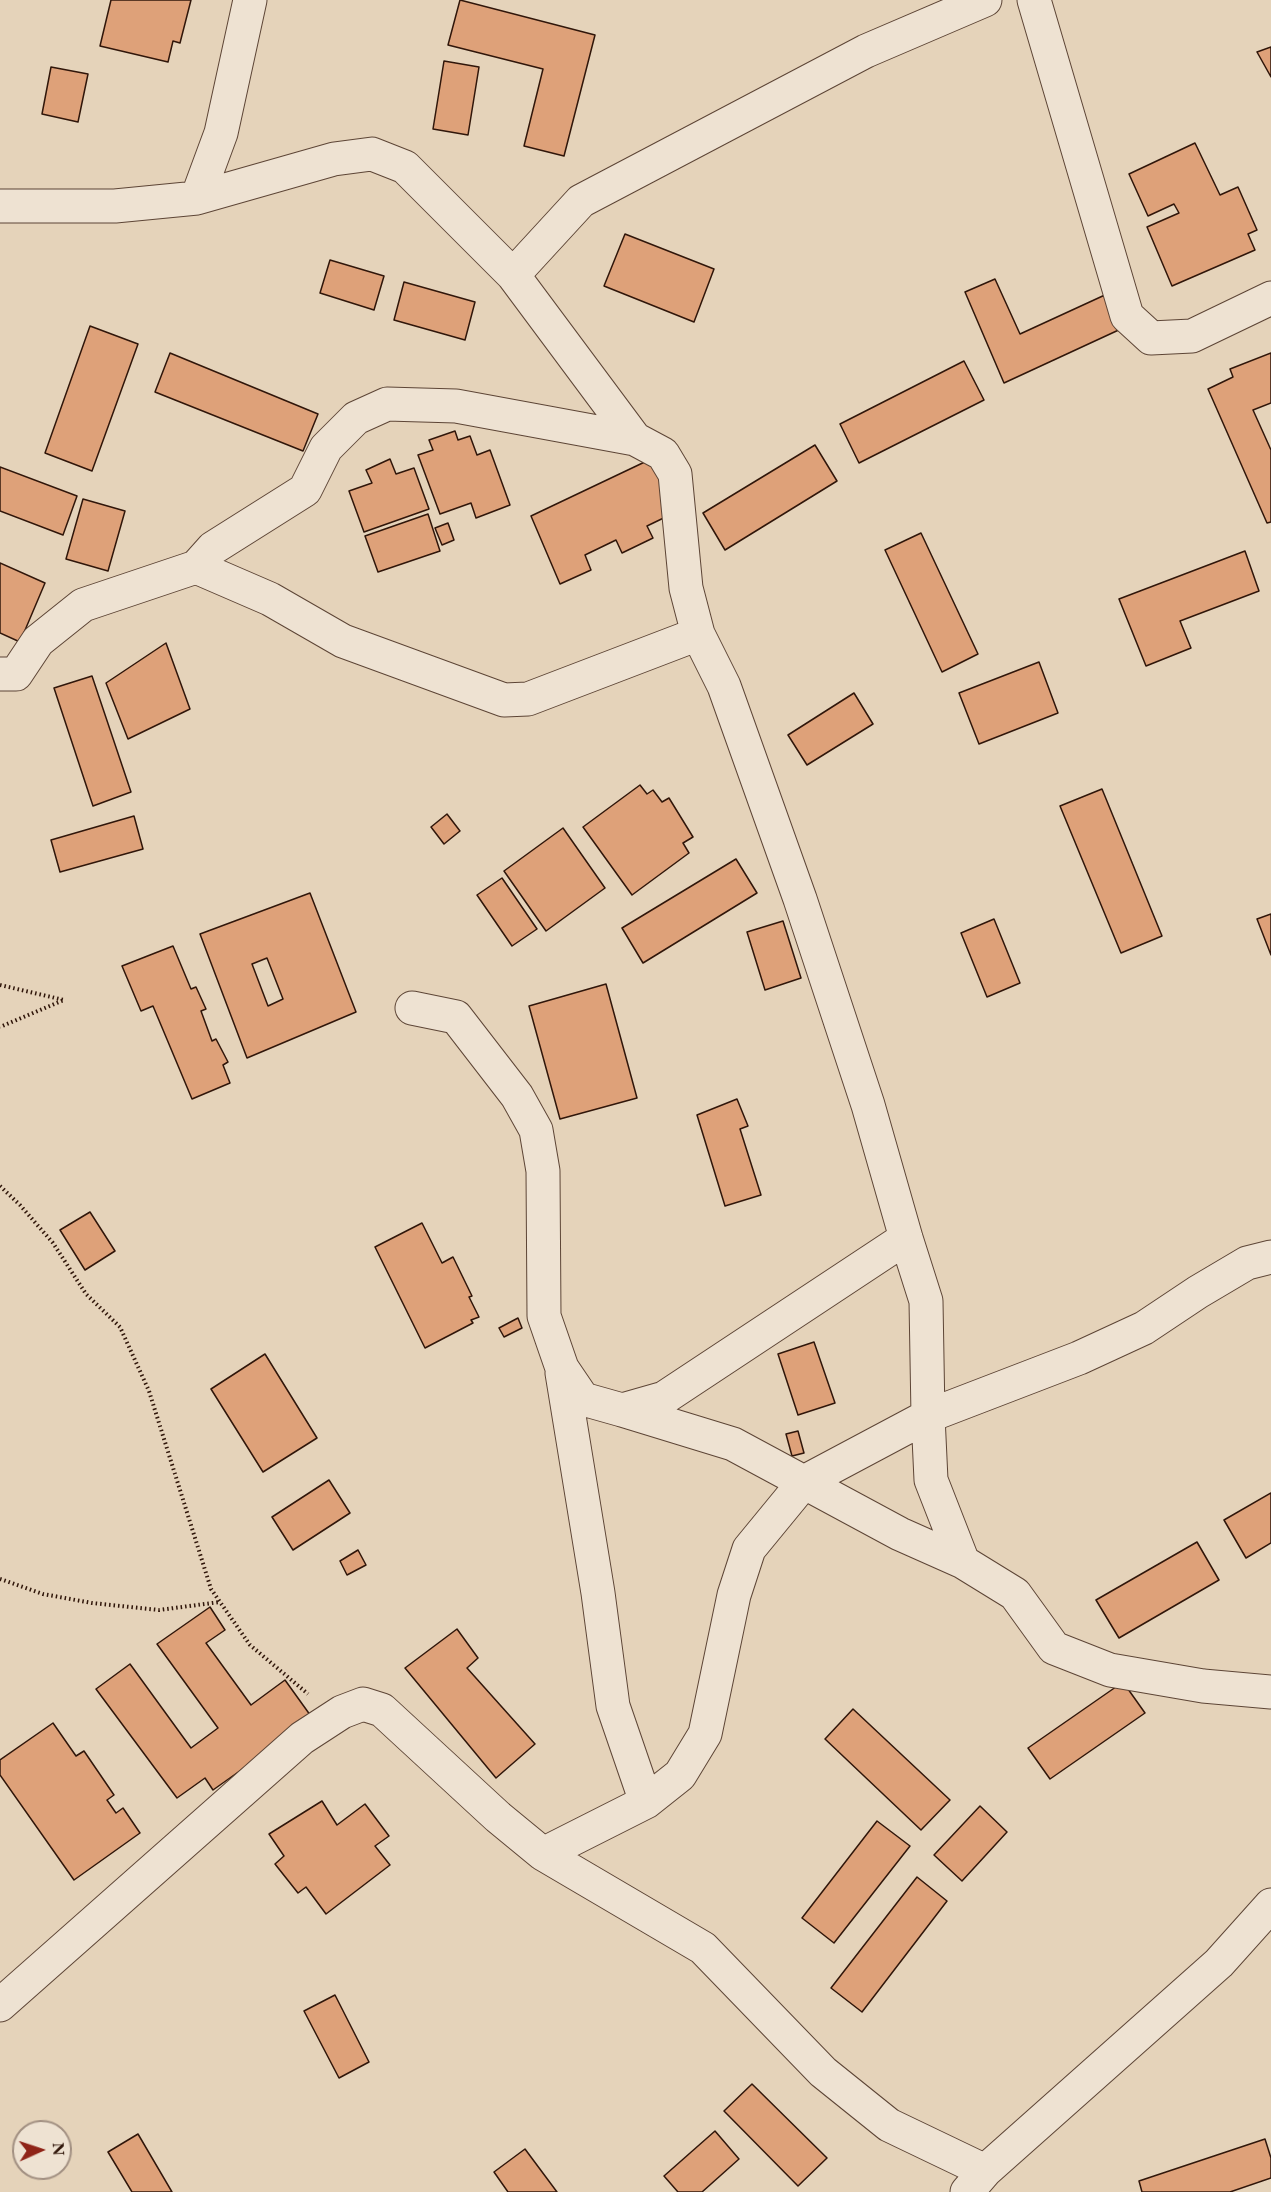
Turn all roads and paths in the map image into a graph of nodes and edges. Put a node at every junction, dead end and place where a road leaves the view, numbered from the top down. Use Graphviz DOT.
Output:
graph roads {
  1 [pos="250,0"];
  2 [pos="985,0"];
  3 [pos="1034,0"];
  4 [pos="197,198"];
  5 [pos="0,206"];
  6 [pos="513,275"];
  7 [pos="1271,298"];
  8 [pos="635,439"];
  9 [pos="196,567"];
  10 [pos="698,634"];
  11 [pos="0,674"];
  12 [pos="0,985"];
  13 [pos="412,1008"];
  14 [pos="0,1027"];
  15 [pos="0,1186"];
  16 [pos="906,1238"];
  17 [pos="1271,1257"];
  18 [pos="561,1368"];
  19 [pos="622,1410"];
  20 [pos="928,1416"];
  21 [pos="804,1482"];
  22 [pos="963,1562"];
  23 [pos="0,1579"];
  24 [pos="220,1602"];
  25 [pos="1271,1692"];
  26 [pos="342,1712"];
  27 [pos="646,1802"];
  28 [pos="543,1854"];
  29 [pos="1271,1905"];
  30 [pos="0,2005"];
  31 [pos="976,2182"];
  1 -- 4 [label="street"];
  2 -- 6 [label="street"];
  3 -- 7 [label="street"];
  4 -- 5 [label="street"];
  4 -- 6 [label="street"];
  6 -- 8 [label="street"];
  8 -- 9 [label="street"];
  8 -- 10 [label="street"];
  9 -- 10 [label="street"];
  9 -- 11 [label="street"];
  10 -- 16 [label="street"];
  12 -- 14 [label="path"];
  13 -- 18 [label="street"];
  15 -- 24 [label="path"];
  16 -- 19 [label="street"];
  16 -- 20 [label="street"];
  17 -- 20 [label="street"];
  18 -- 19 [label="street"];
  18 -- 27 [label="street"];
  19 -- 21 [label="street"];
  20 -- 21 [label="street"];
  20 -- 22 [label="street"];
  21 -- 22 [label="street"];
  21 -- 27 [label="street"];
  22 -- 25 [label="street"];
  23 -- 24 [label="path"];
  24 -- 26 [label="path"];
  26 -- 28 [label="street"];
  26 -- 30 [label="street"];
  27 -- 28 [label="street"];
  28 -- 31 [label="street"];
  29 -- 31 [label="street"];
}
